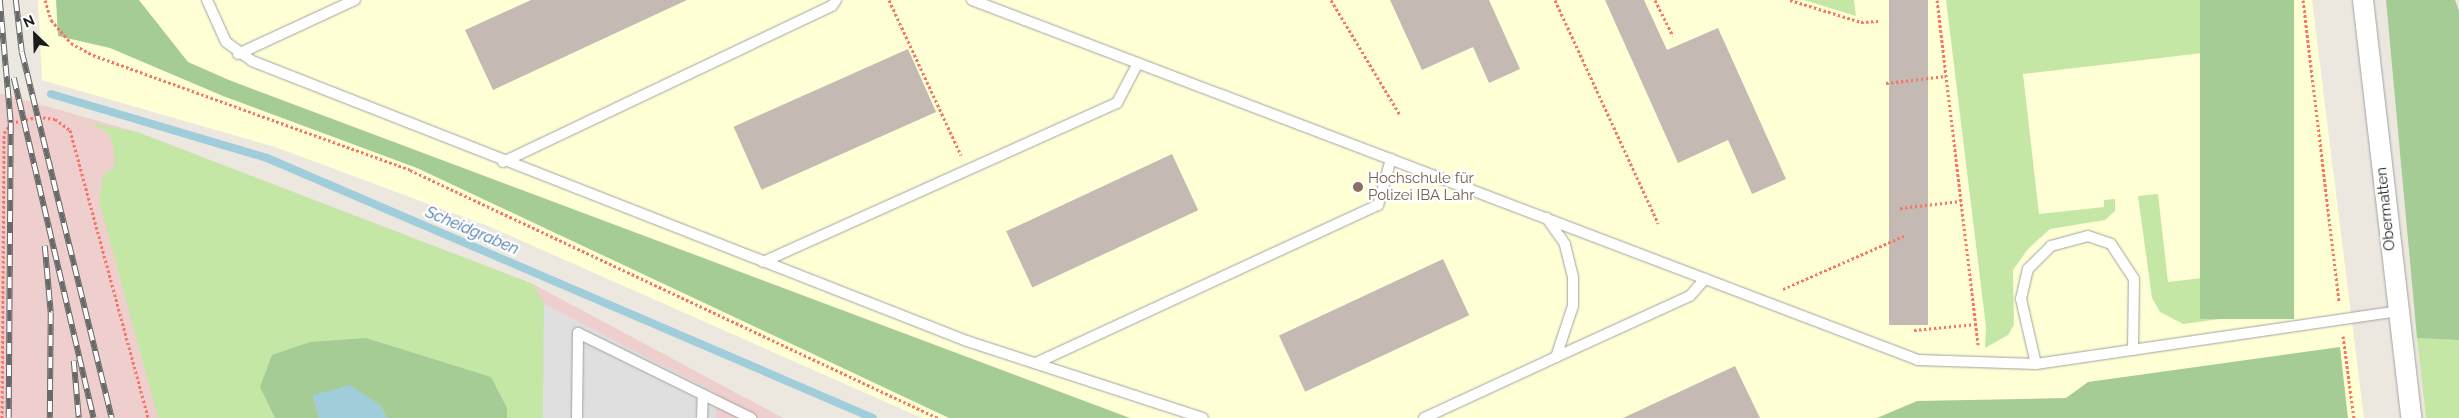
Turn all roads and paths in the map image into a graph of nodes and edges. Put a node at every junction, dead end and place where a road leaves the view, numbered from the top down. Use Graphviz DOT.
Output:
graph roads {
  1 [pos="46,0"];
  2 [pos="206,0"];
  3 [pos="355,0"];
  4 [pos="836,0"];
  5 [pos="889,0"];
  6 [pos="972,0"];
  7 [pos="1331,0"];
  8 [pos="1555,0"];
  9 [pos="1655,0"];
  10 [pos="1790,0"];
  11 [pos="1938,0"];
  12 [pos="2303,0"];
  13 [pos="2363,0"];
  14 [pos="1878,21"];
  15 [pos="1673,36"];
  16 [pos="238,54"];
  17 [pos="1138,63"];
  18 [pos="1946,76"];
  19 [pos="1886,83"];
  20 [pos="1400,115"];
  21 [pos="1391,159"];
  22 [pos="503,162"];
  23 [pos="967,169"];
  24 [pos="1961,202"];
  25 [pos="1900,208"];
  26 [pos="1547,218"];
  27 [pos="1658,223"];
  28 [pos="1904,236"];
  29 [pos="763,262"];
  30 [pos="1705,279"];
  31 [pos="1760,300"];
  32 [pos="2398,311"];
  33 [pos="2341,321"];
  34 [pos="1976,324"];
  35 [pos="1914,330"];
  36 [pos="2133,350"];
  37 [pos="1556,357"];
  38 [pos="1980,362"];
  39 [pos="1036,364"];
  40 [pos="2036,364"];
  41 [pos="703,395"];
  42 [pos="2,418"];
  43 [pos="148,418"];
  44 [pos="577,418"];
  45 [pos="702,418"];
  46 [pos="751,418"];
  47 [pos="938,418"];
  48 [pos="1203,418"];
  49 [pos="1424,418"];
  50 [pos="2354,418"];
  51 [pos="2411,418"];
  1 -- 47 [label="path"];
  2 -- 16 [label="lane"];
  3 -- 16 [label="lane"];
  4 -- 22 [label="lane"];
  5 -- 23 [label="path"];
  6 -- 17 [label="lane"];
  7 -- 20 [label="path"];
  8 -- 27 [label="path"];
  9 -- 15 [label="path"];
  10 -- 14 [label="path"];
  11 -- 18 [label="path"];
  12 -- 33 [label="path"];
  13 -- 32 [label="street, Obermatten"];
  16 -- 22 [label="lane"];
  17 -- 21 [label="lane"];
  17 -- 23 [label="lane"];
  18 -- 19 [label="path"];
  18 -- 24 [label="path"];
  21 -- 26 [label="lane"];
  21 -- 39 [label="lane"];
  22 -- 29 [label="lane"];
  23 -- 29 [label="lane"];
  24 -- 25 [label="path"];
  24 -- 34 [label="path"];
  26 -- 30 [label="lane"];
  26 -- 37 [label="lane"];
  28 -- 31 [label="path"];
  29 -- 39 [label="lane"];
  30 -- 31 [label="lane"];
  30 -- 37 [label="lane"];
  31 -- 38 [label="lane"];
  32 -- 33 [label="lane"];
  32 -- 51 [label="street, Obermatten"];
  33 -- 36 [label="lane"];
  33 -- 50 [label="path"];
  34 -- 35 [label="path"];
  34 -- 38 [label="path"];
  36 -- 40 [label="lane"];
  36 -- 40 [label="lane"];
  37 -- 49 [label="lane"];
  38 -- 40 [label="lane"];
  39 -- 48 [label="lane"];
  41 -- 44 [label="lane"];
  41 -- 45 [label="lane"];
  41 -- 46 [label="lane"];
  42 -- 43 [label="path"];
}
